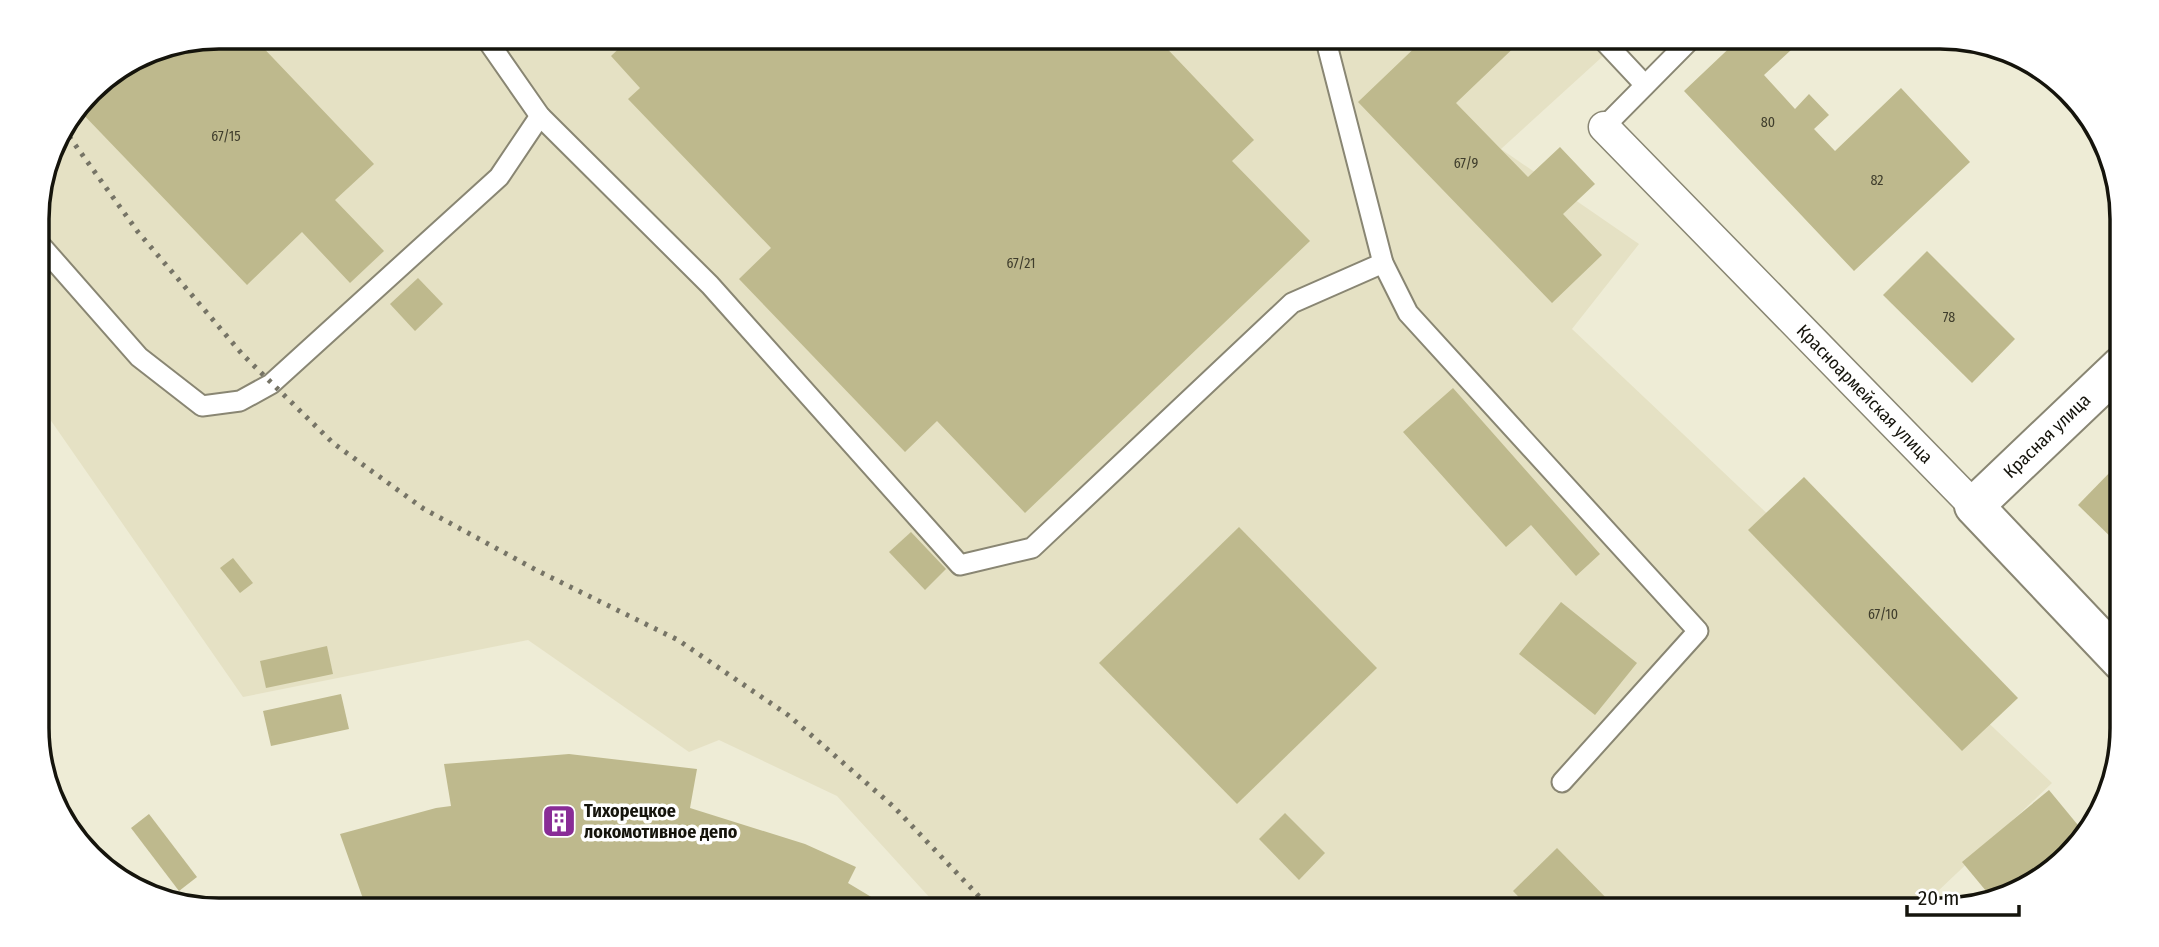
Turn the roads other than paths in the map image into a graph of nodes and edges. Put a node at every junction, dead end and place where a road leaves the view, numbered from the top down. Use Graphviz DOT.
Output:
graph roads {
  1 [pos="493,49"];
  2 [pos="1328,49"];
  3 [pos="1611,49"];
  4 [pos="1681,49"];
  5 [pos="1645,85"];
  6 [pos="540,116"];
  7 [pos="1604,127"];
  8 [pos="49,254"];
  9 [pos="1383,263"];
  10 [pos="2110,376"];
  11 [pos="1974,506"];
  12 [pos="2110,649"];
  13 [pos="1562,782"];
  1 -- 6 [label="lane"];
  2 -- 9 [label="lane"];
  3 -- 5 [label="lane"];
  4 -- 5 [label="lane"];
  5 -- 7 [label="lane"];
  6 -- 8 [label="lane"];
  6 -- 9 [label="lane"];
  7 -- 11 [label="street, Красноармейская улица"];
  9 -- 13 [label="lane"];
  10 -- 11 [label="street, Красная улица"];
  11 -- 12 [label="street, Красноармейская улица"];
}
